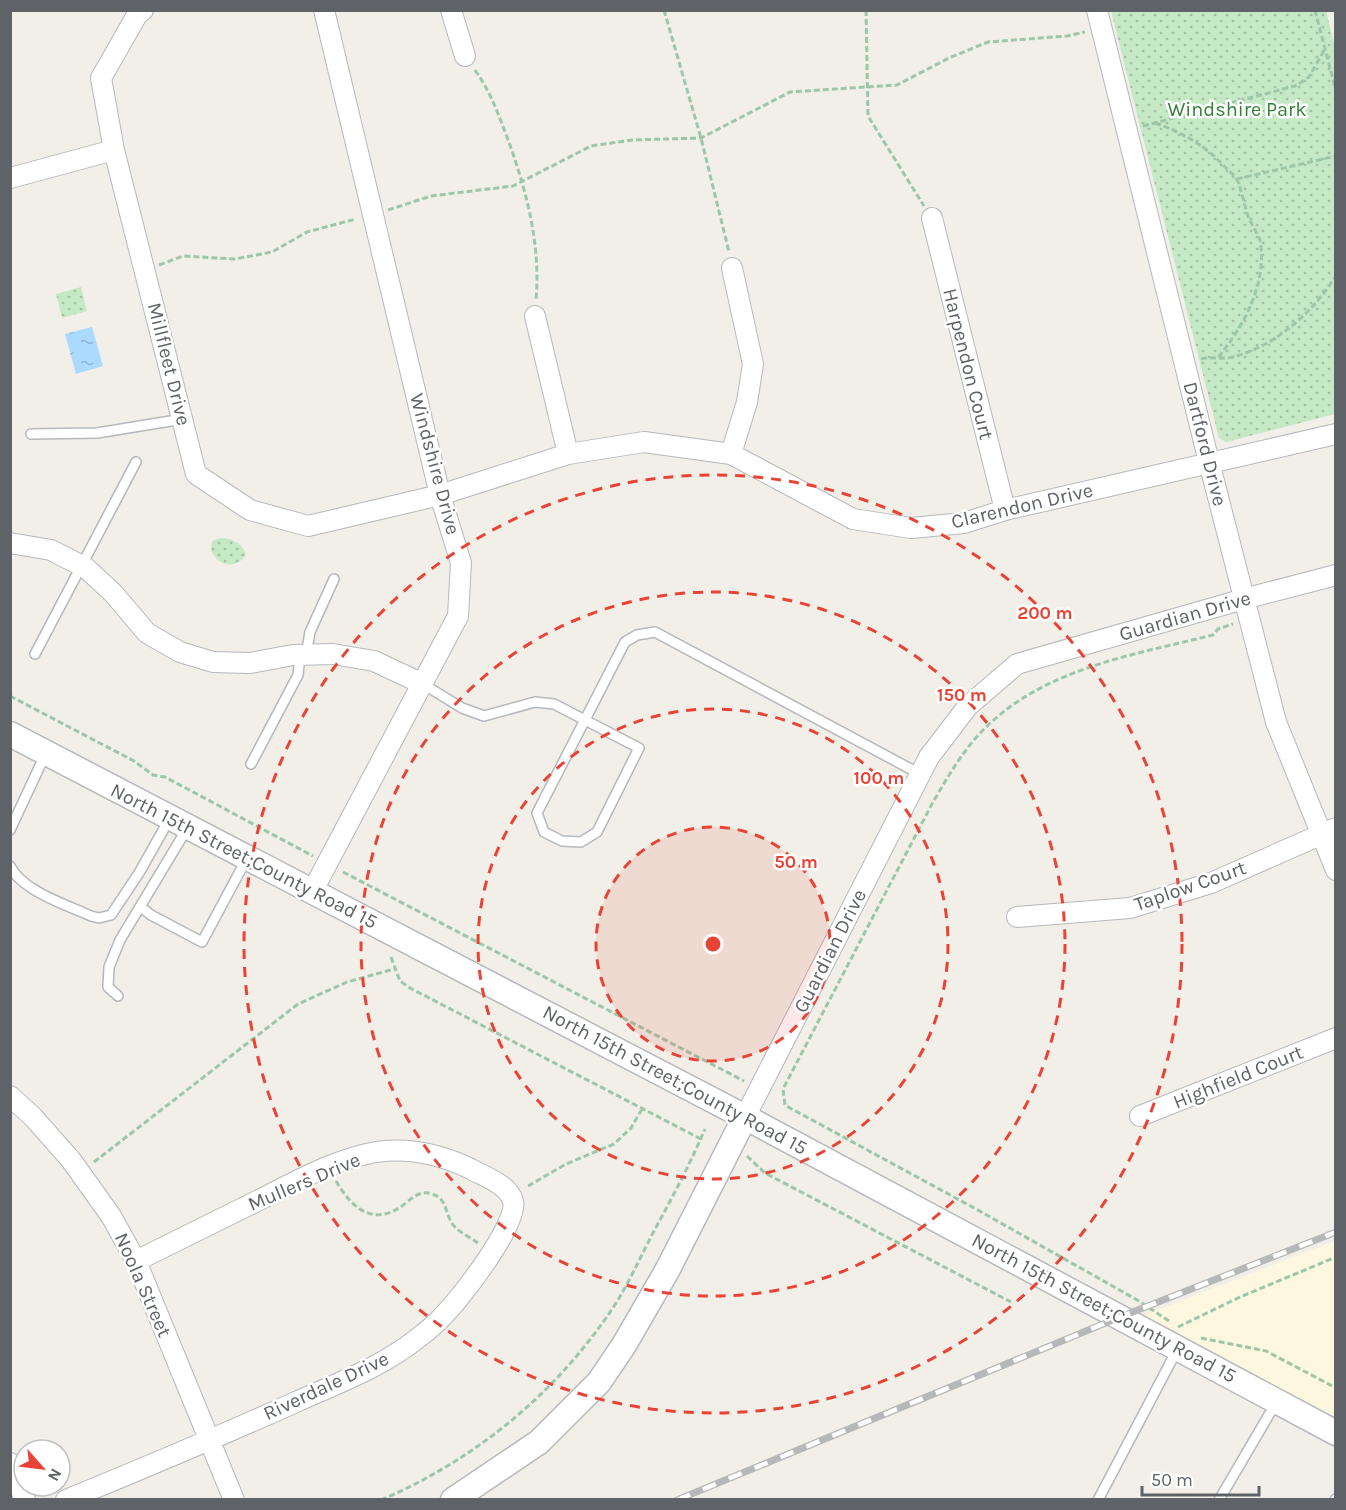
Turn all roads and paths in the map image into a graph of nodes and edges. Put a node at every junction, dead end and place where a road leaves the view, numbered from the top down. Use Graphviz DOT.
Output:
graph roads {
  1 [pos="143,10"];
  2 [pos="324,10"];
  3 [pos="451,10"];
  4 [pos="664,10"];
  5 [pos="866,10"];
  6 [pos="1315,10"];
  7 [pos="1099,20"];
  8 [pos="1325,49"];
  9 [pos="465,56"];
  10 [pos="867,88"];
  11 [pos="1335,91"];
  12 [pos="1155,123"];
  13 [pos="1127,130"];
  14 [pos="701,138"];
  15 [pos="114,150"];
  16 [pos="1335,156"];
  17 [pos="10,178"];
  18 [pos="1237,179"];
  19 [pos="523,181"];
  20 [pos="373,215"];
  21 [pos="932,218"];
  22 [pos="732,268"];
  23 [pos="145,271"];
  24 [pos="1335,276"];
  25 [pos="535,316"];
  26 [pos="1217,359"];
  27 [pos="1185,364"];
  28 [pos="183,419"];
  29 [pos="31,434"];
  30 [pos="1335,434"];
  31 [pos="568,454"];
  32 [pos="731,454"];
  33 [pos="136,462"];
  34 [pos="1209,462"];
  35 [pos="440,495"];
  36 [pos="1005,510"];
  37 [pos="10,543"];
  38 [pos="81,566"];
  39 [pos="1335,575"];
  40 [pos="334,579"];
  41 [pos="1244,599"];
  42 [pos="1249,619"];
  43 [pos="35,654"];
  44 [pos="303,655"];
  45 [pos="423,684"];
  46 [pos="10,696"];
  47 [pos="585,720"];
  48 [pos="10,734"];
  49 [pos="46,753"];
  50 [pos="252,764"];
  51 [pos="920,774"];
  52 [pos="179,822"];
  53 [pos="10,830"];
  54 [pos="1328,831"];
  55 [pos="247,858"];
  56 [pos="327,864"];
  57 [pos="10,866"];
  58 [pos="1335,870"];
  59 [pos="312,892"];
  60 [pos="141,908"];
  61 [pos="1017,918"];
  62 [pos="391,957"];
  63 [pos="395,969"];
  64 [pos="118,996"];
  65 [pos="1335,1038"];
  66 [pos="759,1090"];
  67 [pos="10,1096"];
  68 [pos="783,1099"];
  69 [pos="642,1108"];
  70 [pos="1140,1116"];
  71 [pos="745,1117"];
  72 [pos="705,1129"];
  73 [pos="701,1139"];
  74 [pos="744,1152"];
  75 [pos="94,1162"];
  76 [pos="334,1179"];
  77 [pos="519,1189"];
  78 [pos="479,1244"];
  79 [pos="1335,1257"];
  80 [pos="136,1261"];
  81 [pos="1011,1302"];
  82 [pos="1182,1336"];
  83 [pos="1335,1388"];
  84 [pos="1276,1401"];
  85 [pos="1335,1433"];
  86 [pos="210,1441"];
  87 [pos="10,1463"];
  88 [pos="25,1500"];
  89 [pos="66,1500"];
  90 [pos="234,1500"];
  91 [pos="381,1500"];
  92 [pos="453,1500"];
  93 [pos="1098,1500"];
  94 [pos="1218,1500"];
  1 -- 15 [label="street, Millfleet Drive"];
  2 -- 20 [label="street, Windshire Drive"];
  3 -- 9 [label="street"];
  4 -- 14 [label="path"];
  5 -- 10 [label="path"];
  6 -- 8 [label="path"];
  7 -- 10 [label="path"];
  7 -- 13 [label="street, Dartford Drive"];
  8 -- 11 [label="path"];
  8 -- 12 [label="path"];
  9 -- 19 [label="path"];
  10 -- 14 [label="path"];
  10 -- 21 [label="path"];
  12 -- 13 [label="path"];
  12 -- 18 [label="path"];
  13 -- 27 [label="street, Dartford Drive"];
  14 -- 19 [label="path"];
  14 -- 22 [label="path"];
  15 -- 17 [label="street"];
  15 -- 23 [label="street, Millfleet Drive"];
  16 -- 18 [label="path"];
  18 -- 26 [label="path"];
  19 -- 20 [label="path"];
  19 -- 25 [label="path"];
  20 -- 23 [label="path"];
  20 -- 35 [label="street, Windshire Drive"];
  21 -- 36 [label="street, Harpendon Court"];
  22 -- 32 [label="street"];
  23 -- 28 [label="street, Millfleet Drive"];
  24 -- 26 [label="path"];
  25 -- 31 [label="street"];
  26 -- 27 [label="path"];
  27 -- 34 [label="street, Dartford Drive"];
  28 -- 29 [label="lane"];
  28 -- 35 [label="street, Millfleet Drive"];
  30 -- 34 [label="street, Clarendon Drive"];
  31 -- 32 [label="street, Clarendon Drive"];
  31 -- 35 [label="street, Clarendon Drive"];
  32 -- 36 [label="street, Clarendon Drive"];
  33 -- 38 [label="lane"];
  34 -- 36 [label="street, Clarendon Drive"];
  34 -- 41 [label="street, Dartford Drive"];
  35 -- 45 [label="street, Windshire Drive"];
  37 -- 38 [label="street"];
  38 -- 43 [label="lane"];
  38 -- 44 [label="street"];
  39 -- 41 [label="street, Guardian Drive"];
  40 -- 44 [label="lane"];
  41 -- 42 [label="street, Dartford Drive"];
  41 -- 51 [label="street, Guardian Drive"];
  42 -- 54 [label="street, Dartford Drive"];
  42 -- 68 [label="path"];
  44 -- 45 [label="street"];
  44 -- 50 [label="lane"];
  45 -- 47 [label="lane"];
  45 -- 56 [label="street, Windshire Drive"];
  46 -- 56 [label="path"];
  47 -- 47 [label="lane"];
  47 -- 51 [label="lane"];
  48 -- 49 [label="street, North 15th Street;County Road 15"];
  49 -- 52 [label="street, North 15th Street;County Road 15"];
  49 -- 53 [label="lane"];
  51 -- 66 [label="street, Guardian Drive"];
  52 -- 55 [label="street, North 15th Street;County Road 15"];
  52 -- 57 [label="lane"];
  52 -- 60 [label="lane"];
  54 -- 58 [label="street, Dartford Drive"];
  54 -- 61 [label="street, Taplow Court"];
  55 -- 59 [label="street, North 15th Street;County Road 15"];
  55 -- 60 [label="lane"];
  56 -- 59 [label="street, Windshire Drive"];
  56 -- 66 [label="path"];
  59 -- 71 [label="street, North 15th Street;County Road 15"];
  60 -- 64 [label="lane"];
  62 -- 63 [label="path"];
  63 -- 69 [label="path"];
  63 -- 75 [label="path"];
  65 -- 70 [label="street, Highfield Court"];
  66 -- 68 [label="path"];
  66 -- 71 [label="street, Guardian Drive"];
  67 -- 80 [label="street, Noola Street"];
  68 -- 82 [label="path"];
  69 -- 73 [label="path"];
  69 -- 77 [label="path"];
  71 -- 82 [label="street, North 15th Street;County Road 15"];
  71 -- 92 [label="street, Guardian Drive"];
  72 -- 73 [label="path"];
  73 -- 91 [label="path"];
  74 -- 81 [label="path"];
  76 -- 78 [label="path"];
  77 -- 80 [label="street, Mullers Drive"];
  77 -- 86 [label="street, Riverdale Drive"];
  79 -- 82 [label="path"];
  80 -- 86 [label="street, Noola Street"];
  82 -- 83 [label="path"];
  82 -- 84 [label="street, North 15th Street;County Road 15"];
  82 -- 93 [label="lane"];
  84 -- 85 [label="street, North 15th Street;County Road 15"];
  84 -- 94 [label="lane"];
  86 -- 89 [label="street, Riverdale Drive"];
  86 -- 90 [label="street, Noola Street"];
  87 -- 88 [label="street"];
}
